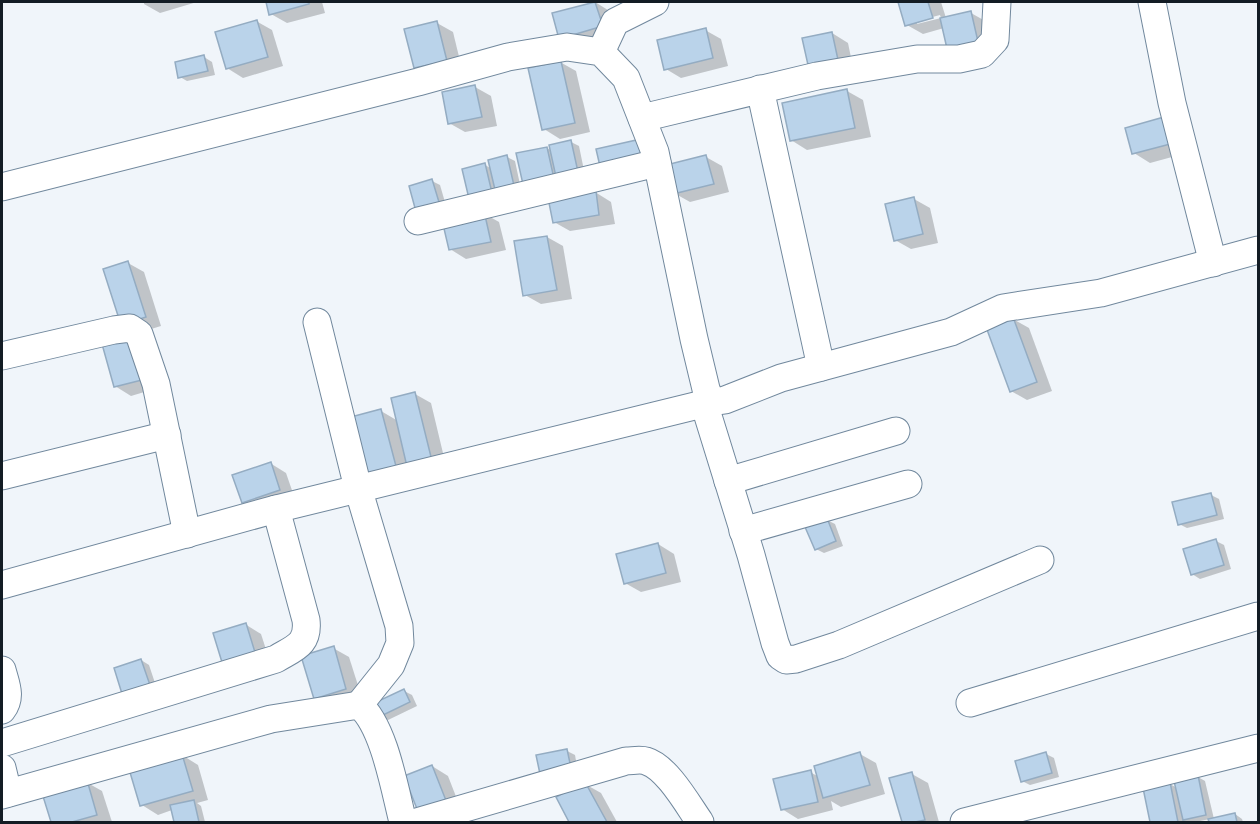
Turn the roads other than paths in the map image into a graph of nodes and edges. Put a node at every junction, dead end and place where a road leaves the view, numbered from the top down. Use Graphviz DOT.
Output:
graph roads {
  1 [pos="655,2"];
  2 [pos="997,2"];
  3 [pos="1152,2"];
  4 [pos="601,52"];
  5 [pos="760,90"];
  6 [pos="642,118"];
  7 [pos="657,163"];
  8 [pos="2,187"];
  9 [pos="418,221"];
  10 [pos="1258,250"];
  11 [pos="1213,263"];
  12 [pos="317,322"];
  13 [pos="2,356"];
  14 [pos="822,367"];
  15 [pos="708,403"];
  16 [pos="896,432"];
  17 [pos="167,435"];
  18 [pos="2,477"];
  19 [pos="728,481"];
  20 [pos="908,484"];
  21 [pos="358,488"];
  22 [pos="276,509"];
  23 [pos="744,531"];
  24 [pos="188,534"];
  25 [pos="1040,560"];
  26 [pos="2,585"];
  27 [pos="1258,616"];
  28 [pos="2,670"];
  29 [pos="970,703"];
  30 [pos="359,705"];
  31 [pos="2,710"];
  32 [pos="2,743"];
  33 [pos="1258,748"];
  34 [pos="4,785"];
  35 [pos="403,822"];
  36 [pos="417,822"];
  37 [pos="700,822"];
  38 [pos="964,822"];
  1 -- 4 [label="street"];
  2 -- 5 [label="street"];
  3 -- 11 [label="street"];
  4 -- 6 [label="street"];
  4 -- 8 [label="street"];
  5 -- 6 [label="street"];
  5 -- 14 [label="street"];
  6 -- 7 [label="street"];
  7 -- 9 [label="street"];
  7 -- 15 [label="street"];
  10 -- 11 [label="street"];
  11 -- 14 [label="street"];
  12 -- 21 [label="street"];
  13 -- 17 [label="street"];
  14 -- 15 [label="street"];
  15 -- 19 [label="street"];
  15 -- 21 [label="street"];
  16 -- 19 [label="street"];
  17 -- 18 [label="street"];
  17 -- 24 [label="street"];
  19 -- 23 [label="street"];
  20 -- 23 [label="street"];
  21 -- 22 [label="street"];
  21 -- 30 [label="street"];
  22 -- 24 [label="street"];
  22 -- 32 [label="street"];
  23 -- 25 [label="street"];
  24 -- 26 [label="street"];
  27 -- 29 [label="street"];
  28 -- 31 [label="street"];
  30 -- 34 [label="street"];
  30 -- 35 [label="street"];
  33 -- 38 [label="street"];
  36 -- 37 [label="street"];
}
